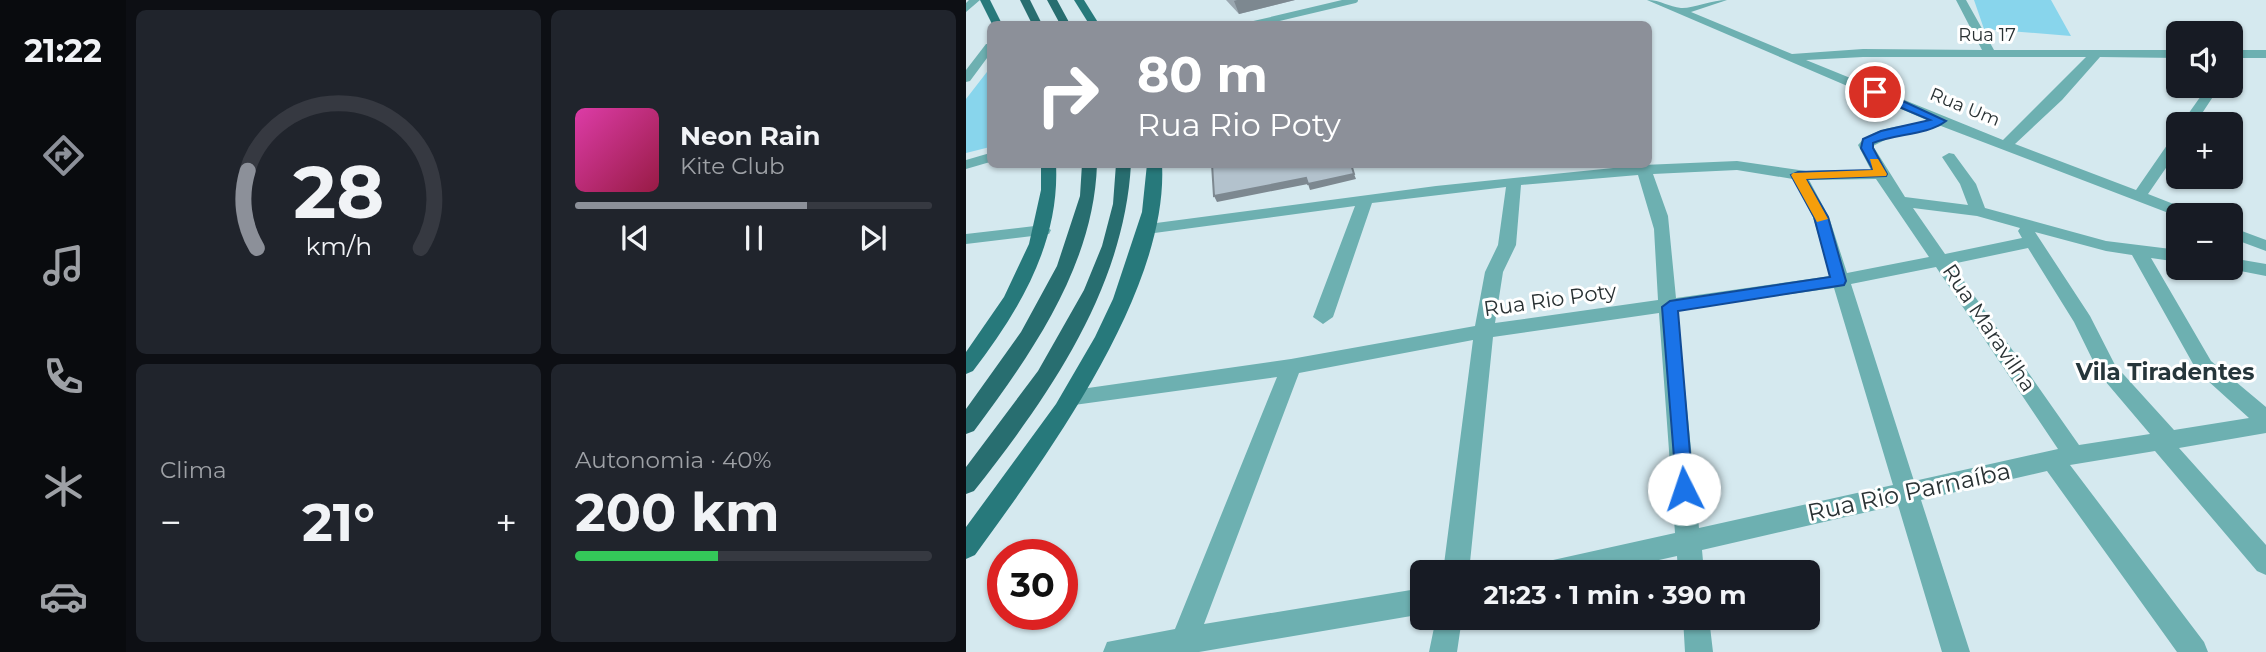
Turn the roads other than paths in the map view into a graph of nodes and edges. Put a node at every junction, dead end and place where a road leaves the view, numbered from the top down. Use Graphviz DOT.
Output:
graph roads {
  1 [pos="975,0"];
  2 [pos="985,0"];
  3 [pos="1025,0"];
  4 [pos="1052,0"];
  5 [pos="1079,0"];
  6 [pos="1355,0"];
  7 [pos="1652,0"];
  8 [pos="1723,0"];
  9 [pos="1961,0"];
  10 [pos="966,9"];
  11 [pos="1680,12"];
  12 [pos="996,21"];
  13 [pos="1036,21"];
  14 [pos="1063,21"];
  15 [pos="1092,21"];
  16 [pos="1267,21"];
  17 [pos="987,51"];
  18 [pos="1990,52"];
  19 [pos="2096,54"];
  20 [pos="2166,54"];
  21 [pos="2266,54"];
  22 [pos="2243,55"];
  23 [pos="1794,58"];
  24 [pos="966,78"];
  25 [pos="1941,121"];
  26 [pos="2006,145"];
  27 [pos="987,151"];
  28 [pos="966,156"];
  29 [pos="1949,157"];
  30 [pos="2166,157"];
  31 [pos="987,158"];
  32 [pos="966,164"];
  33 [pos="1048,168"];
  34 [pos="1090,168"];
  35 [pos="1124,168"];
  36 [pos="1154,168"];
  37 [pos="1643,170"];
  38 [pos="1881,174"];
  39 [pos="1798,175"];
  40 [pos="1514,182"];
  41 [pos="2139,196"];
  42 [pos="1365,201"];
  43 [pos="1903,202"];
  44 [pos="2166,206"];
  45 [pos="1978,211"];
  46 [pos="1147,229"];
  47 [pos="1042,230"];
  48 [pos="2027,233"];
  49 [pos="2243,237"];
  50 [pos="966,239"];
  51 [pos="2266,246"];
  52 [pos="2138,251"];
  53 [pos="2166,254"];
  54 [pos="1941,258"];
  55 [pos="2243,266"];
  56 [pos="2266,270"];
  57 [pos="1839,281"];
  58 [pos="1670,307"];
  59 [pos="1323,317"];
  60 [pos="1486,331"];
  61 [pos="966,366"];
  62 [pos="1291,367"];
  63 [pos="1074,397"];
  64 [pos="2266,422"];
  65 [pos="966,425"];
  66 [pos="2166,443"];
  67 [pos="2063,458"];
  68 [pos="966,484"];
  69 [pos="1905,494"];
  70 [pos="1688,541"];
  71 [pos="966,547"];
  72 [pos="1457,560"];
  73 [pos="1605,560"];
  74 [pos="1690,560"];
  75 [pos="2266,563"];
  76 [pos="1410,603"];
  77 [pos="1447,630"];
  78 [pos="1697,630"];
  79 [pos="1182,646"];
  80 [pos="1117,652"];
  81 [pos="1443,652"];
  82 [pos="1699,652"];
  83 [pos="1956,652"];
  84 [pos="2194,652"];
  1 -- 10 [label="street"];
  2 -- 12 [label="main road"];
  3 -- 13 [label="highway"];
  4 -- 14 [label="highway"];
  5 -- 15 [label="main road"];
  6 -- 16 [label="lane"];
  7 -- 11 [label="street, Rua Um"];
  8 -- 11 [label="street"];
  9 -- 18 [label="street"];
  11 -- 23 [label="street, Rua Um"];
  17 -- 24 [label="street"];
  18 -- 19 [label="street, Rua 17"];
  18 -- 23 [label="street, Rua 17"];
  19 -- 20 [label="street, Rua 17"];
  19 -- 26 [label="street"];
  21 -- 22 [label="street"];
  23 -- 25 [label="street, Rua Um"];
  25 -- 26 [label="street, Rua Um"];
  25 -- 38 [label="street"];
  26 -- 41 [label="street, Rua Um"];
  27 -- 28 [label="street"];
  29 -- 45 [label="street"];
  30 -- 41 [label="street"];
  31 -- 32 [label="street"];
  33 -- 47 [label="main road"];
  34 -- 65 [label="highway"];
  35 -- 68 [label="highway"];
  36 -- 46 [label="main road"];
  37 -- 39 [label="street"];
  37 -- 40 [label="street"];
  37 -- 58 [label="street"];
  38 -- 39 [label="street"];
  38 -- 43 [label="street, Rua Maravilha"];
  39 -- 57 [label="street"];
  40 -- 42 [label="street"];
  40 -- 60 [label="street"];
  41 -- 44 [label="street, Rua Um"];
  42 -- 46 [label="street"];
  42 -- 59 [label="street"];
  43 -- 45 [label="street"];
  43 -- 54 [label="street, Rua Maravilha"];
  45 -- 48 [label="street"];
  46 -- 63 [label="main road"];
  47 -- 50 [label="street"];
  47 -- 61 [label="main road"];
  48 -- 52 [label="street"];
  48 -- 54 [label="street, Rua Rio Poty"];
  48 -- 66 [label="street"];
  49 -- 51 [label="street"];
  52 -- 53 [label="street"];
  52 -- 64 [label="street"];
  54 -- 57 [label="street, Rua Rio Poty"];
  54 -- 67 [label="street, Rua Maravilha"];
  55 -- 56 [label="street"];
  57 -- 58 [label="street, Rua Rio Poty"];
  57 -- 69 [label="street"];
  58 -- 60 [label="street, Rua Rio Poty"];
  58 -- 70 [label="street"];
  60 -- 62 [label="street, Rua Rio Poty"];
  60 -- 72 [label="street"];
  62 -- 63 [label="street, Rua Rio Poty"];
  62 -- 79 [label="street"];
  63 -- 71 [label="main road"];
  64 -- 66 [label="street, Rua Rio Parnaíba"];
  66 -- 67 [label="street, Rua Rio Parnaíba"];
  66 -- 75 [label="street"];
  67 -- 69 [label="street, Rua Rio Parnaíba"];
  67 -- 84 [label="street, Rua Maravilha"];
  69 -- 70 [label="street, Rua Rio Parnaíba"];
  69 -- 83 [label="street"];
  70 -- 73 [label="street, Rua Rio Parnaíba"];
  70 -- 74 [label="street"];
  76 -- 79 [label="street"];
  77 -- 81 [label="street"];
  78 -- 82 [label="street"];
  79 -- 80 [label="street"];
}
